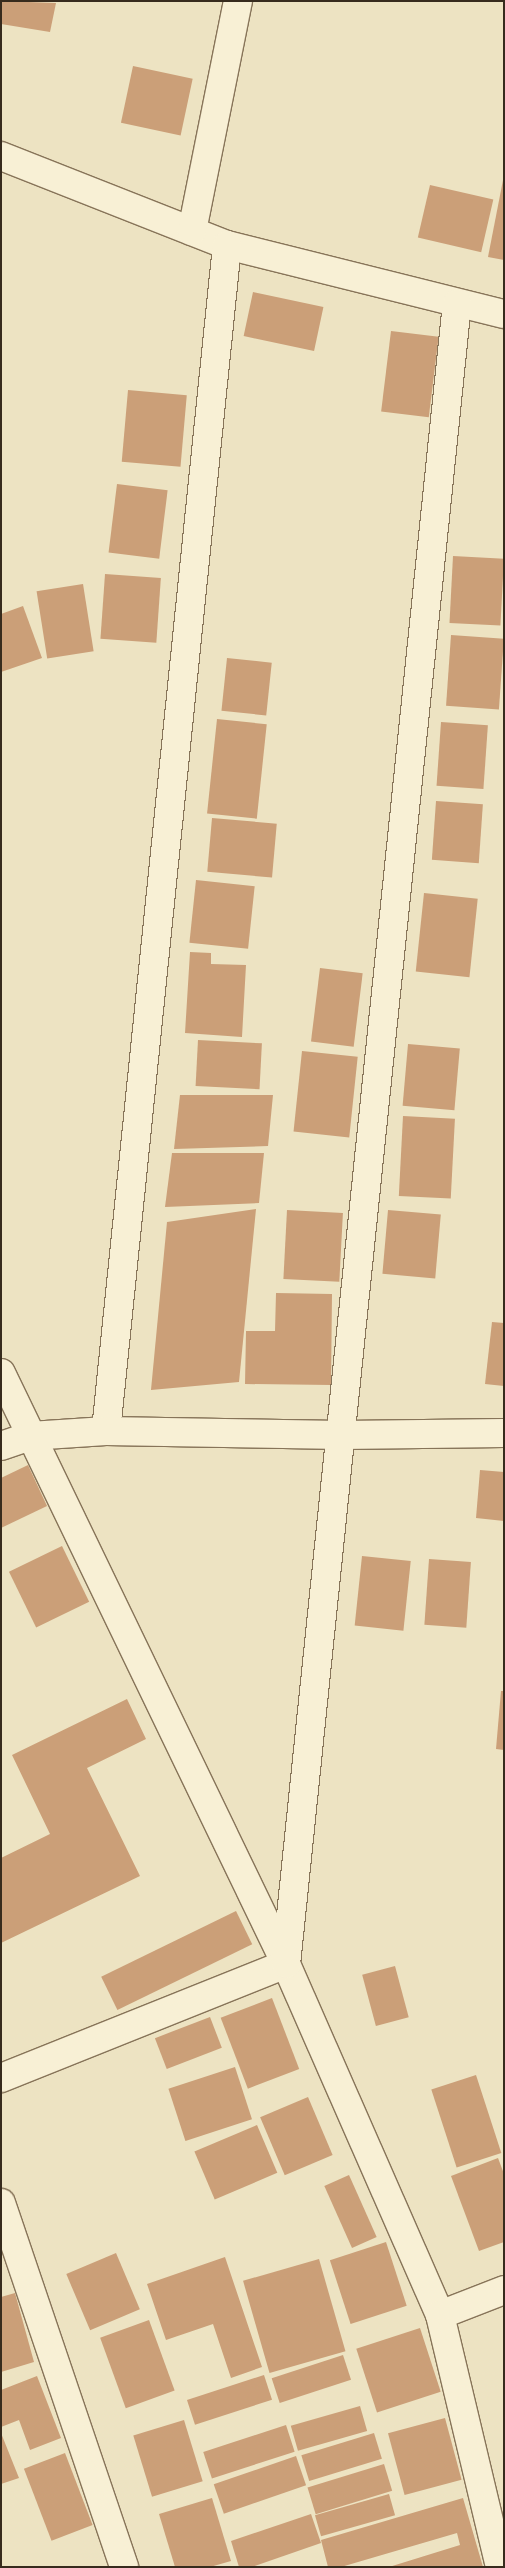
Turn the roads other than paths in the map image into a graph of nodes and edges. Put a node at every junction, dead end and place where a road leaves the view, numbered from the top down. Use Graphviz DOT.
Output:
graph roads {
  1 [pos="238,1"];
  2 [pos="1,156"];
  3 [pos="192,231"];
  4 [pos="227,245"];
  5 [pos="457,304"];
  6 [pos="504,314"];
  7 [pos="1,1373"];
  8 [pos="106,1431"];
  9 [pos="504,1433"];
  10 [pos="342,1435"];
  11 [pos="30,1436"];
  12 [pos="1,1446"];
  13 [pos="286,1964"];
  14 [pos="1,2078"];
  15 [pos="1,2203"];
  16 [pos="504,2290"];
  17 [pos="440,2315"];
  18 [pos="124,2567"];
  19 [pos="500,2567"];
  1 -- 3 [label="street"];
  2 -- 3 [label="street"];
  3 -- 4 [label="street"];
  4 -- 5 [label="street"];
  4 -- 8 [label="street"];
  5 -- 6 [label="street"];
  5 -- 10 [label="street"];
  7 -- 11 [label="street"];
  8 -- 10 [label="street"];
  8 -- 11 [label="street"];
  9 -- 10 [label="street"];
  10 -- 13 [label="street"];
  11 -- 12 [label="street"];
  11 -- 13 [label="street"];
  13 -- 14 [label="street"];
  13 -- 17 [label="street"];
  15 -- 18 [label="street"];
  16 -- 17 [label="street"];
  17 -- 19 [label="street"];
}
